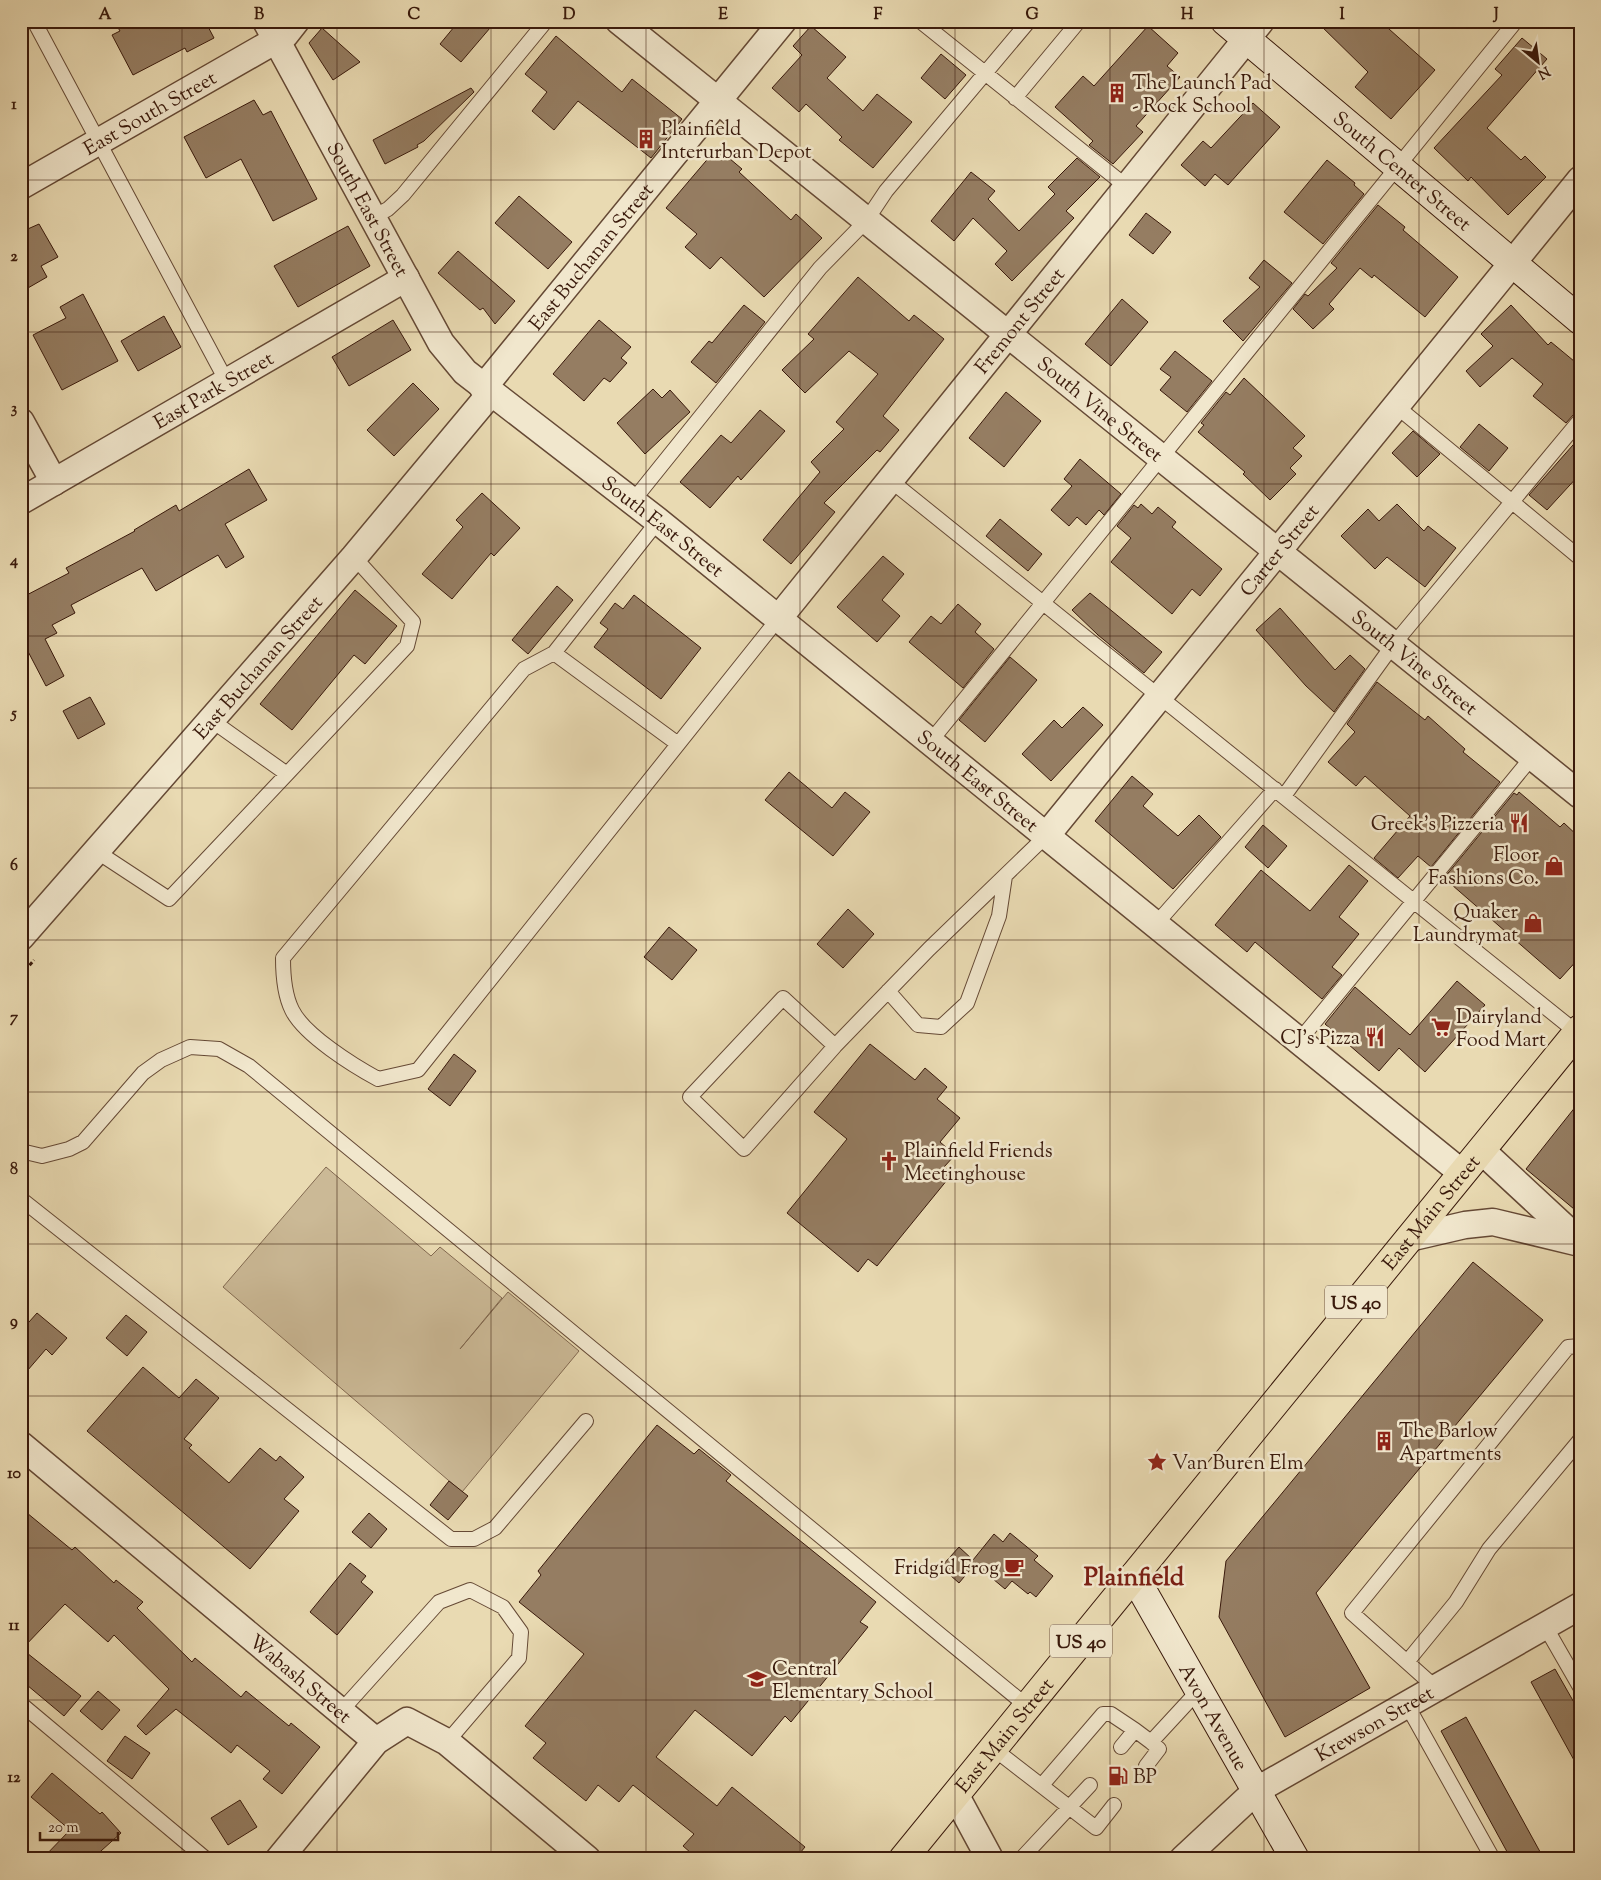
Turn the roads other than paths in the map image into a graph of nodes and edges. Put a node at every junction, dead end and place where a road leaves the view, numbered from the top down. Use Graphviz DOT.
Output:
graph roads {
  1 [pos="34,21"];
  2 [pos="296,21"];
  3 [pos="546,21"];
  4 [pos="618,21"];
  5 [pos="782,21"];
  6 [pos="920,21"];
  7 [pos="1029,21"];
  8 [pos="1079,21"];
  9 [pos="1225,21"];
  10 [pos="1516,21"];
  11 [pos="1254,30"];
  12 [pos="271,31"];
  13 [pos="985,74"];
  14 [pos="1015,98"];
  15 [pos="718,101"];
  16 [pos="98,142"];
  17 [pos="1398,168"];
  18 [pos="1580,180"];
  19 [pos="21,186"];
  20 [pos="1127,187"];
  21 [pos="373,217"];
  22 [pos="866,221"];
  23 [pos="1512,265"];
  24 [pos="406,278"];
  25 [pos="1580,320"];
  26 [pos="1008,335"];
  27 [pos="226,382"];
  28 [pos="487,391"];
  29 [pos="1396,406"];
  30 [pos="1580,420"];
  31 [pos="21,422"];
  32 [pos="1160,458"];
  33 [pos="890,480"];
  34 [pos="54,482"];
  35 [pos="21,501"];
  36 [pos="632,502"];
  37 [pos="1512,502"];
  38 [pos="658,521"];
  39 [pos="1276,551"];
  40 [pos="354,557"];
  41 [pos="1580,558"];
  42 [pos="1042,602"];
  43 [pos="778,619"];
  44 [pos="1393,645"];
  45 [pos="554,653"];
  46 [pos="1159,696"];
  47 [pos="211,720"];
  48 [pos="930,742"];
  49 [pos="678,744"];
  50 [pos="1532,758"];
  51 [pos="286,774"];
  52 [pos="1280,793"];
  53 [pos="1580,796"];
  54 [pos="1046,836"];
  55 [pos="96,851"];
  56 [pos="1005,876"];
  57 [pos="1414,901"];
  58 [pos="1156,925"];
  59 [pos="21,937"];
  60 [pos="888,991"];
  61 [pos="1579,1032"];
  62 [pos="1299,1040"];
  63 [pos="835,1046"];
  64 [pos="21,1151"];
  65 [pos="1482,1151"];
  66 [pos="1462,1173"];
  67 [pos="21,1199"];
  68 [pos="1409,1238"];
  69 [pos="1580,1242"];
  70 [pos="1580,1346"];
  71 [pos="586,1421"];
  72 [pos="1580,1440"];
  73 [pos="21,1445"];
  74 [pos="1134,1576"];
  75 [pos="1580,1606"];
  76 [pos="1546,1626"];
  77 [pos="1407,1662"];
  78 [pos="1580,1687"];
  79 [pos="1436,1688"];
  80 [pos="1200,1690"];
  81 [pos="21,1704"];
  82 [pos="1407,1705"];
  83 [pos="1028,1707"];
  84 [pos="342,1712"];
  85 [pos="1135,1730"];
  86 [pos="376,1740"];
  87 [pos="447,1742"];
  88 [pos="1151,1742"];
  89 [pos="1121,1747"];
  90 [pos="994,1749"];
  91 [pos="1146,1766"];
  92 [pos="1042,1785"];
  93 [pos="1090,1785"];
  94 [pos="1257,1790"];
  95 [pos="956,1796"];
  96 [pos="1114,1805"];
  97 [pos="1070,1808"];
  98 [pos="206,1859"];
  99 [pos="279,1859"];
  100 [pos="587,1859"];
  101 [pos="903,1859"];
  102 [pos="990,1859"];
  103 [pos="1021,1859"];
  104 [pos="1183,1859"];
  105 [pos="1295,1859"];
  106 [pos="1493,1859"];
  1 -- 16 [label="lane"];
  2 -- 12 [label="street, East South Street"];
  3 -- 21 [label="lane"];
  4 -- 15 [label="street, South Vine Street"];
  5 -- 15 [label="street, East Buchanan Street"];
  6 -- 13 [label="lane"];
  7 -- 13 [label="lane"];
  8 -- 14 [label="lane"];
  9 -- 11 [label="main road, South Center Street"];
  10 -- 17 [label="lane"];
  11 -- 17 [label="main road, South Center Street"];
  11 -- 20 [label="street, Fremont Street"];
  12 -- 16 [label="street, East South Street"];
  12 -- 21 [label="street, South East Street"];
  13 -- 14 [label="lane"];
  13 -- 22 [label="lane"];
  14 -- 20 [label="lane"];
  15 -- 22 [label="street, South Vine Street"];
  15 -- 28 [label="street, East Buchanan Street"];
  16 -- 19 [label="street, East South Street"];
  16 -- 27 [label="lane"];
  17 -- 23 [label="main road, South Center Street"];
  17 -- 32 [label="lane"];
  18 -- 23 [label="street, Carter Street"];
  20 -- 26 [label="street, Fremont Street"];
  21 -- 24 [label="street, South East Street"];
  22 -- 26 [label="street, South Vine Street"];
  22 -- 36 [label="lane"];
  23 -- 25 [label="main road, South Center Street"];
  23 -- 29 [label="street, Carter Street"];
  24 -- 27 [label="street, East Park Street"];
  24 -- 28 [label="street, South East Street"];
  26 -- 32 [label="street, South Vine Street"];
  26 -- 33 [label="street, Fremont Street"];
  27 -- 34 [label="street, East Park Street"];
  28 -- 36 [label="street, South East Street"];
  28 -- 40 [label="street, East Buchanan Street"];
  29 -- 37 [label="lane"];
  29 -- 39 [label="street, Carter Street"];
  30 -- 37 [label="lane"];
  31 -- 34 [label="street"];
  32 -- 39 [label="street, South Vine Street"];
  32 -- 42 [label="lane"];
  33 -- 42 [label="lane"];
  33 -- 43 [label="street, Fremont Street"];
  34 -- 35 [label="street, East Park Street"];
  36 -- 38 [label="street, South East Street"];
  37 -- 41 [label="lane"];
  37 -- 44 [label="lane"];
  38 -- 43 [label="street, South East Street"];
  38 -- 45 [label="lane"];
  39 -- 44 [label="street, South Vine Street"];
  39 -- 46 [label="street, Carter Street"];
  40 -- 47 [label="street, East Buchanan Street"];
  40 -- 51 [label="lane"];
  42 -- 46 [label="lane"];
  42 -- 48 [label="lane"];
  43 -- 48 [label="street, South East Street"];
  43 -- 49 [label="lane"];
  44 -- 50 [label="street, South Vine Street"];
  44 -- 52 [label="lane"];
  45 -- 49 [label="lane"];
  45 -- 49 [label="lane"];
  46 -- 52 [label="lane"];
  46 -- 54 [label="street, Carter Street"];
  47 -- 51 [label="lane"];
  47 -- 55 [label="street, East Buchanan Street"];
  48 -- 54 [label="street, South East Street"];
  50 -- 53 [label="street, South Vine Street"];
  50 -- 57 [label="lane"];
  51 -- 55 [label="lane"];
  52 -- 57 [label="lane"];
  52 -- 58 [label="lane"];
  54 -- 56 [label="lane"];
  54 -- 58 [label="street, South East Street"];
  55 -- 59 [label="street, East Buchanan Street"];
  56 -- 60 [label="lane"];
  56 -- 60 [label="lane"];
  57 -- 61 [label="lane"];
  57 -- 62 [label="lane"];
  58 -- 62 [label="street, South East Street"];
  60 -- 63 [label="lane"];
  61 -- 65 [label="main road, East Main Street / US 40"];
  62 -- 66 [label="street, South East Street"];
  63 -- 63 [label="lane"];
  64 -- 83 [label="lane"];
  65 -- 66 [label="main road, East Main Street / US 40"];
  65 -- 69 [label="street"];
  66 -- 68 [label="main road, East Main Street / US 40"];
  67 -- 71 [label="lane"];
  68 -- 69 [label="street"];
  68 -- 74 [label="main road, East Main Street / US 40"];
  70 -- 77 [label="lane"];
  72 -- 77 [label="lane"];
  73 -- 84 [label="street, Wabash Street"];
  74 -- 80 [label="main road, Avon Avenue"];
  74 -- 83 [label="main road, East Main Street / US 40"];
  75 -- 76 [label="street, Krewson Street"];
  76 -- 78 [label="lane"];
  76 -- 79 [label="street, Krewson Street"];
  77 -- 79 [label="lane"];
  79 -- 82 [label="street, Krewson Street"];
  80 -- 88 [label="lane"];
  80 -- 94 [label="main road, Avon Avenue"];
  81 -- 98 [label="lane"];
  82 -- 94 [label="street, Krewson Street"];
  82 -- 106 [label="lane"];
  83 -- 90 [label="main road, East Main Street / US 40"];
  84 -- 86 [label="street, Wabash Street"];
  84 -- 87 [label="lane"];
  85 -- 88 [label="lane"];
  85 -- 89 [label="lane"];
  85 -- 92 [label="lane"];
  86 -- 87 [label="street"];
  86 -- 99 [label="street"];
  87 -- 100 [label="street"];
  88 -- 91 [label="lane"];
  90 -- 92 [label="lane"];
  90 -- 95 [label="main road, East Main Street / US 40"];
  92 -- 97 [label="lane"];
  93 -- 97 [label="lane"];
  94 -- 104 [label="street, Krewson Street"];
  94 -- 105 [label="main road, Avon Avenue"];
  95 -- 101 [label="main road, East Main Street / US 40"];
  95 -- 102 [label="street"];
  96 -- 97 [label="lane"];
  97 -- 103 [label="lane"];
}
